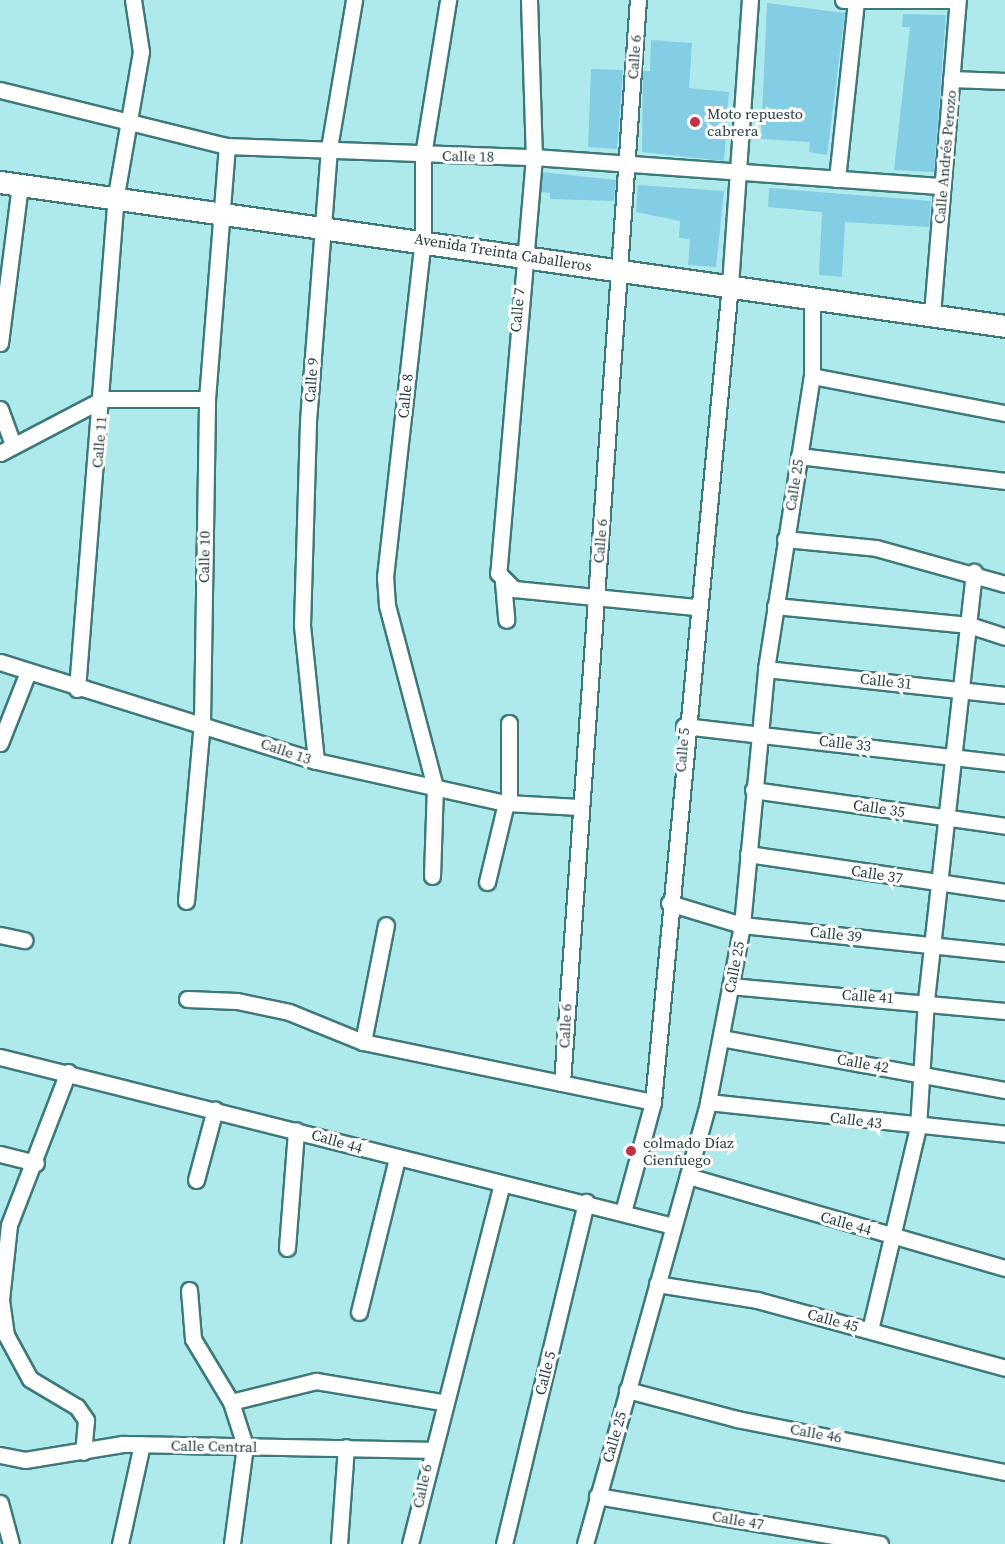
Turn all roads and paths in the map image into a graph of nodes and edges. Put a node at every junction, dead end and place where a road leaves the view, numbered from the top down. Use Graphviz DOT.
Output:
graph roads {
  1 [pos="133,0"];
  2 [pos="354,0"];
  3 [pos="448,0"];
  4 [pos="529,0"];
  5 [pos="638,0"];
  6 [pos="750,0"];
  7 [pos="957,0"];
  8 [pos="851,1"];
  9 [pos="951,79"];
  10 [pos="1005,81"];
  11 [pos="0,90"];
  12 [pos="130,123"];
  13 [pos="228,146"];
  14 [pos="329,148"];
  15 [pos="423,156"];
  16 [pos="534,157"];
  17 [pos="626,164"];
  18 [pos="737,172"];
  19 [pos="837,179"];
  20 [pos="10,183"];
  21 [pos="942,186"];
  22 [pos="116,195"];
  23 [pos="224,213"];
  24 [pos="322,224"];
  25 [pos="423,239"];
  26 [pos="522,255"];
  27 [pos="622,271"];
  28 [pos="730,285"];
  29 [pos="812,296"];
  30 [pos="932,314"];
  31 [pos="1005,326"];
  32 [pos="0,343"];
  33 [pos="812,376"];
  34 [pos="103,399"];
  35 [pos="207,399"];
  36 [pos="0,409"];
  37 [pos="1005,413"];
  38 [pos="12,442"];
  39 [pos="0,453"];
  40 [pos="799,456"];
  41 [pos="1005,482"];
  42 [pos="785,539"];
  43 [pos="974,572"];
  44 [pos="503,582"];
  45 [pos="1005,584"];
  46 [pos="595,599"];
  47 [pos="775,606"];
  48 [pos="696,607"];
  49 [pos="506,620"];
  50 [pos="969,625"];
  51 [pos="1005,637"];
  52 [pos="0,662"];
  53 [pos="766,669"];
  54 [pos="28,672"];
  55 [pos="77,689"];
  56 [pos="961,689"];
  57 [pos="1005,695"];
  58 [pos="202,722"];
  59 [pos="509,723"];
  60 [pos="684,726"];
  61 [pos="758,734"];
  62 [pos="0,743"];
  63 [pos="955,756"];
  64 [pos="316,761"];
  65 [pos="1005,763"];
  66 [pos="435,787"];
  67 [pos="753,790"];
  68 [pos="507,803"];
  69 [pos="579,807"];
  70 [pos="948,818"];
  71 [pos="1005,826"];
  72 [pos="748,854"];
  73 [pos="432,876"];
  74 [pos="488,882"];
  75 [pos="940,884"];
  76 [pos="1005,892"];
  77 [pos="186,902"];
  78 [pos="669,903"];
  79 [pos="386,925"];
  80 [pos="742,925"];
  81 [pos="0,935"];
  82 [pos="24,940"];
  83 [pos="933,943"];
  84 [pos="1005,953"];
  85 [pos="730,986"];
  86 [pos="187,999"];
  87 [pos="926,1000"];
  88 [pos="1005,1011"];
  89 [pos="721,1038"];
  90 [pos="363,1042"];
  91 [pos="0,1057"];
  92 [pos="68,1072"];
  93 [pos="922,1074"];
  94 [pos="562,1083"];
  95 [pos="1005,1090"];
  96 [pos="652,1102"];
  97 [pos="708,1102"];
  98 [pos="215,1110"];
  99 [pos="918,1127"];
  100 [pos="296,1130"];
  101 [pos="1005,1134"];
  102 [pos="0,1154"];
  103 [pos="397,1159"];
  104 [pos="36,1163"];
  105 [pos="688,1176"];
  106 [pos="196,1180"];
  107 [pos="502,1184"];
  108 [pos="586,1202"];
  109 [pos="623,1212"];
  110 [pos="673,1226"];
  111 [pos="894,1237"];
  112 [pos="288,1248"];
  113 [pos="1005,1268"];
  114 [pos="657,1284"];
  115 [pos="189,1290"];
  116 [pos="359,1312"];
  117 [pos="870,1330"];
  118 [pos="1005,1368"];
  119 [pos="627,1390"];
  120 [pos="231,1402"];
  121 [pos="442,1402"];
  122 [pos="142,1444"];
  123 [pos="245,1446"];
  124 [pos="346,1447"];
  125 [pos="430,1450"];
  126 [pos="83,1452"];
  127 [pos="0,1455"];
  128 [pos="1005,1472"];
  129 [pos="597,1496"];
  130 [pos="0,1503"];
  131 [pos="11,1544"];
  132 [pos="120,1544"];
  133 [pos="232,1544"];
  134 [pos="339,1544"];
  135 [pos="410,1544"];
  136 [pos="504,1544"];
  137 [pos="585,1544"];
  138 [pos="880,1544"];
  1 -- 12 [label="street, Calle 11"];
  2 -- 14 [label="street, Calle 9"];
  3 -- 15 [label="street, Calle 8"];
  4 -- 16 [label="street, Calle 7"];
  5 -- 17 [label="street, Calle 6"];
  6 -- 18 [label="street, Calle 5"];
  7 -- 8 [label="street"];
  7 -- 9 [label="street, Calle Andrés Perozo"];
  8 -- 19 [label="street"];
  9 -- 10 [label="street"];
  9 -- 21 [label="street, Calle Andrés Perozo"];
  11 -- 12 [label="street, Calle 18"];
  12 -- 13 [label="street, Calle 18"];
  12 -- 22 [label="street, Calle 11"];
  13 -- 14 [label="street, Calle 18"];
  13 -- 23 [label="street, Calle 10"];
  14 -- 15 [label="street, Calle 18"];
  14 -- 24 [label="street, Calle 9"];
  15 -- 16 [label="street, Calle 18"];
  15 -- 25 [label="street, Calle 8"];
  16 -- 17 [label="street, Calle 18"];
  16 -- 26 [label="street, Calle 7"];
  17 -- 18 [label="street, Calle 18"];
  17 -- 27 [label="street, Calle 6"];
  18 -- 19 [label="street, Calle 18"];
  18 -- 28 [label="street, Calle 5"];
  19 -- 21 [label="street, Calle 18"];
  20 -- 22 [label="street, Avenida Treinta Caballeros"];
  20 -- 32 [label="street"];
  21 -- 30 [label="street, Calle Andrés Perozo"];
  22 -- 23 [label="street, Avenida Treinta Caballeros"];
  22 -- 34 [label="street, Calle 11"];
  23 -- 24 [label="street, Avenida Treinta Caballeros"];
  23 -- 35 [label="street, Calle 10"];
  24 -- 25 [label="street, Avenida Treinta Caballeros"];
  24 -- 64 [label="street, Calle 9"];
  25 -- 26 [label="street, Avenida Treinta Caballeros"];
  25 -- 66 [label="street, Calle 8"];
  26 -- 27 [label="street, Avenida Treinta Caballeros"];
  26 -- 44 [label="street, Calle 7"];
  27 -- 28 [label="street, Avenida Treinta Caballeros"];
  27 -- 46 [label="street, Calle 6"];
  28 -- 29 [label="street, Avenida Treinta Caballeros"];
  28 -- 48 [label="street, Calle 5"];
  29 -- 30 [label="street, Avenida Treinta Caballeros"];
  29 -- 33 [label="street, Calle 25"];
  30 -- 31 [label="street, Avenida Treinta Caballeros"];
  33 -- 37 [label="street"];
  33 -- 40 [label="street, Calle 25"];
  34 -- 35 [label="street"];
  34 -- 38 [label="street"];
  34 -- 55 [label="street, Calle 11"];
  35 -- 58 [label="street, Calle 10"];
  36 -- 38 [label="street"];
  38 -- 39 [label="street"];
  40 -- 41 [label="street"];
  40 -- 42 [label="street, Calle 25"];
  42 -- 43 [label="street"];
  42 -- 47 [label="street, Calle 25"];
  43 -- 45 [label="street"];
  43 -- 50 [label="street"];
  44 -- 46 [label="street"];
  44 -- 49 [label="street, Calle 7"];
  46 -- 48 [label="street"];
  46 -- 69 [label="street, Calle 6"];
  47 -- 50 [label="street"];
  47 -- 53 [label="street, Calle 25"];
  48 -- 60 [label="street, Calle 5"];
  50 -- 51 [label="street"];
  50 -- 56 [label="street"];
  52 -- 54 [label="street, Calle 13"];
  53 -- 56 [label="street, Calle 31"];
  53 -- 61 [label="street, Calle 25"];
  54 -- 55 [label="street, Calle 13"];
  54 -- 62 [label="street"];
  55 -- 58 [label="street, Calle 13"];
  56 -- 57 [label="street, Calle 31"];
  56 -- 63 [label="street"];
  58 -- 64 [label="street, Calle 13"];
  58 -- 77 [label="street, Calle 10"];
  59 -- 68 [label="street"];
  60 -- 61 [label="street, Calle 33"];
  60 -- 78 [label="street, Calle 5"];
  61 -- 63 [label="street, Calle 33"];
  61 -- 67 [label="street, Calle 25"];
  63 -- 65 [label="street, Calle 33"];
  63 -- 70 [label="street"];
  64 -- 66 [label="street, Calle 13"];
  66 -- 68 [label="street, Calle 13"];
  66 -- 73 [label="street, Calle 8"];
  67 -- 70 [label="street, Calle 35"];
  67 -- 72 [label="street, Calle 25"];
  68 -- 69 [label="street, Calle 13"];
  68 -- 74 [label="street"];
  69 -- 94 [label="street, Calle 6"];
  70 -- 71 [label="street, Calle 35"];
  70 -- 75 [label="street"];
  72 -- 75 [label="street, Calle 37"];
  72 -- 80 [label="street, Calle 25"];
  75 -- 76 [label="street, Calle 37"];
  75 -- 83 [label="street"];
  78 -- 80 [label="street, Calle 39"];
  78 -- 96 [label="street, Calle 5"];
  79 -- 90 [label="street"];
  80 -- 83 [label="street, Calle 39"];
  80 -- 85 [label="street, Calle 25"];
  81 -- 82 [label="street"];
  83 -- 84 [label="street, Calle 39"];
  83 -- 87 [label="street"];
  85 -- 87 [label="street, Calle 41"];
  85 -- 89 [label="street, Calle 25"];
  86 -- 90 [label="street"];
  87 -- 88 [label="street, Calle 41"];
  87 -- 93 [label="street"];
  89 -- 93 [label="street, Calle 42"];
  89 -- 97 [label="street, Calle 25"];
  90 -- 94 [label="street"];
  91 -- 92 [label="street, Calle 44"];
  92 -- 98 [label="street, Calle 44"];
  92 -- 104 [label="street"];
  93 -- 95 [label="street, Calle 42"];
  93 -- 99 [label="street"];
  94 -- 96 [label="street"];
  96 -- 109 [label="street, Calle 5"];
  97 -- 99 [label="street, Calle 43"];
  97 -- 105 [label="street, Calle 25"];
  98 -- 100 [label="street, Calle 44"];
  98 -- 106 [label="street"];
  99 -- 101 [label="street, Calle 43"];
  99 -- 111 [label="street"];
  100 -- 103 [label="street, Calle 44"];
  100 -- 112 [label="street"];
  102 -- 104 [label="street"];
  103 -- 107 [label="street, Calle 44"];
  103 -- 116 [label="street"];
  104 -- 126 [label="street"];
  105 -- 110 [label="street, Calle 25"];
  105 -- 111 [label="street, Calle 44"];
  107 -- 108 [label="street, Calle 44"];
  107 -- 121 [label="street, Calle 6"];
  108 -- 109 [label="street, Calle 44"];
  108 -- 136 [label="street, Calle 5"];
  109 -- 110 [label="street, Calle 44"];
  110 -- 114 [label="street, Calle 25"];
  111 -- 113 [label="street, Calle 44"];
  111 -- 117 [label="street"];
  114 -- 117 [label="street, Calle 45"];
  114 -- 119 [label="street, Calle 25"];
  115 -- 120 [label="street"];
  117 -- 118 [label="street, Calle 45"];
  119 -- 128 [label="street, Calle 46"];
  119 -- 129 [label="street, Calle 25"];
  120 -- 121 [label="street"];
  120 -- 123 [label="street"];
  121 -- 125 [label="street, Calle 6"];
  122 -- 123 [label="street, Calle Central"];
  122 -- 126 [label="street, Calle Central"];
  122 -- 132 [label="street"];
  123 -- 124 [label="street, Calle Central"];
  123 -- 133 [label="street"];
  124 -- 125 [label="street, Calle Central"];
  124 -- 134 [label="street"];
  125 -- 135 [label="street, Calle 6"];
  126 -- 127 [label="street, Calle Central"];
  129 -- 137 [label="street, Calle 25"];
  129 -- 138 [label="street, Calle 47"];
  130 -- 131 [label="street"];
}
